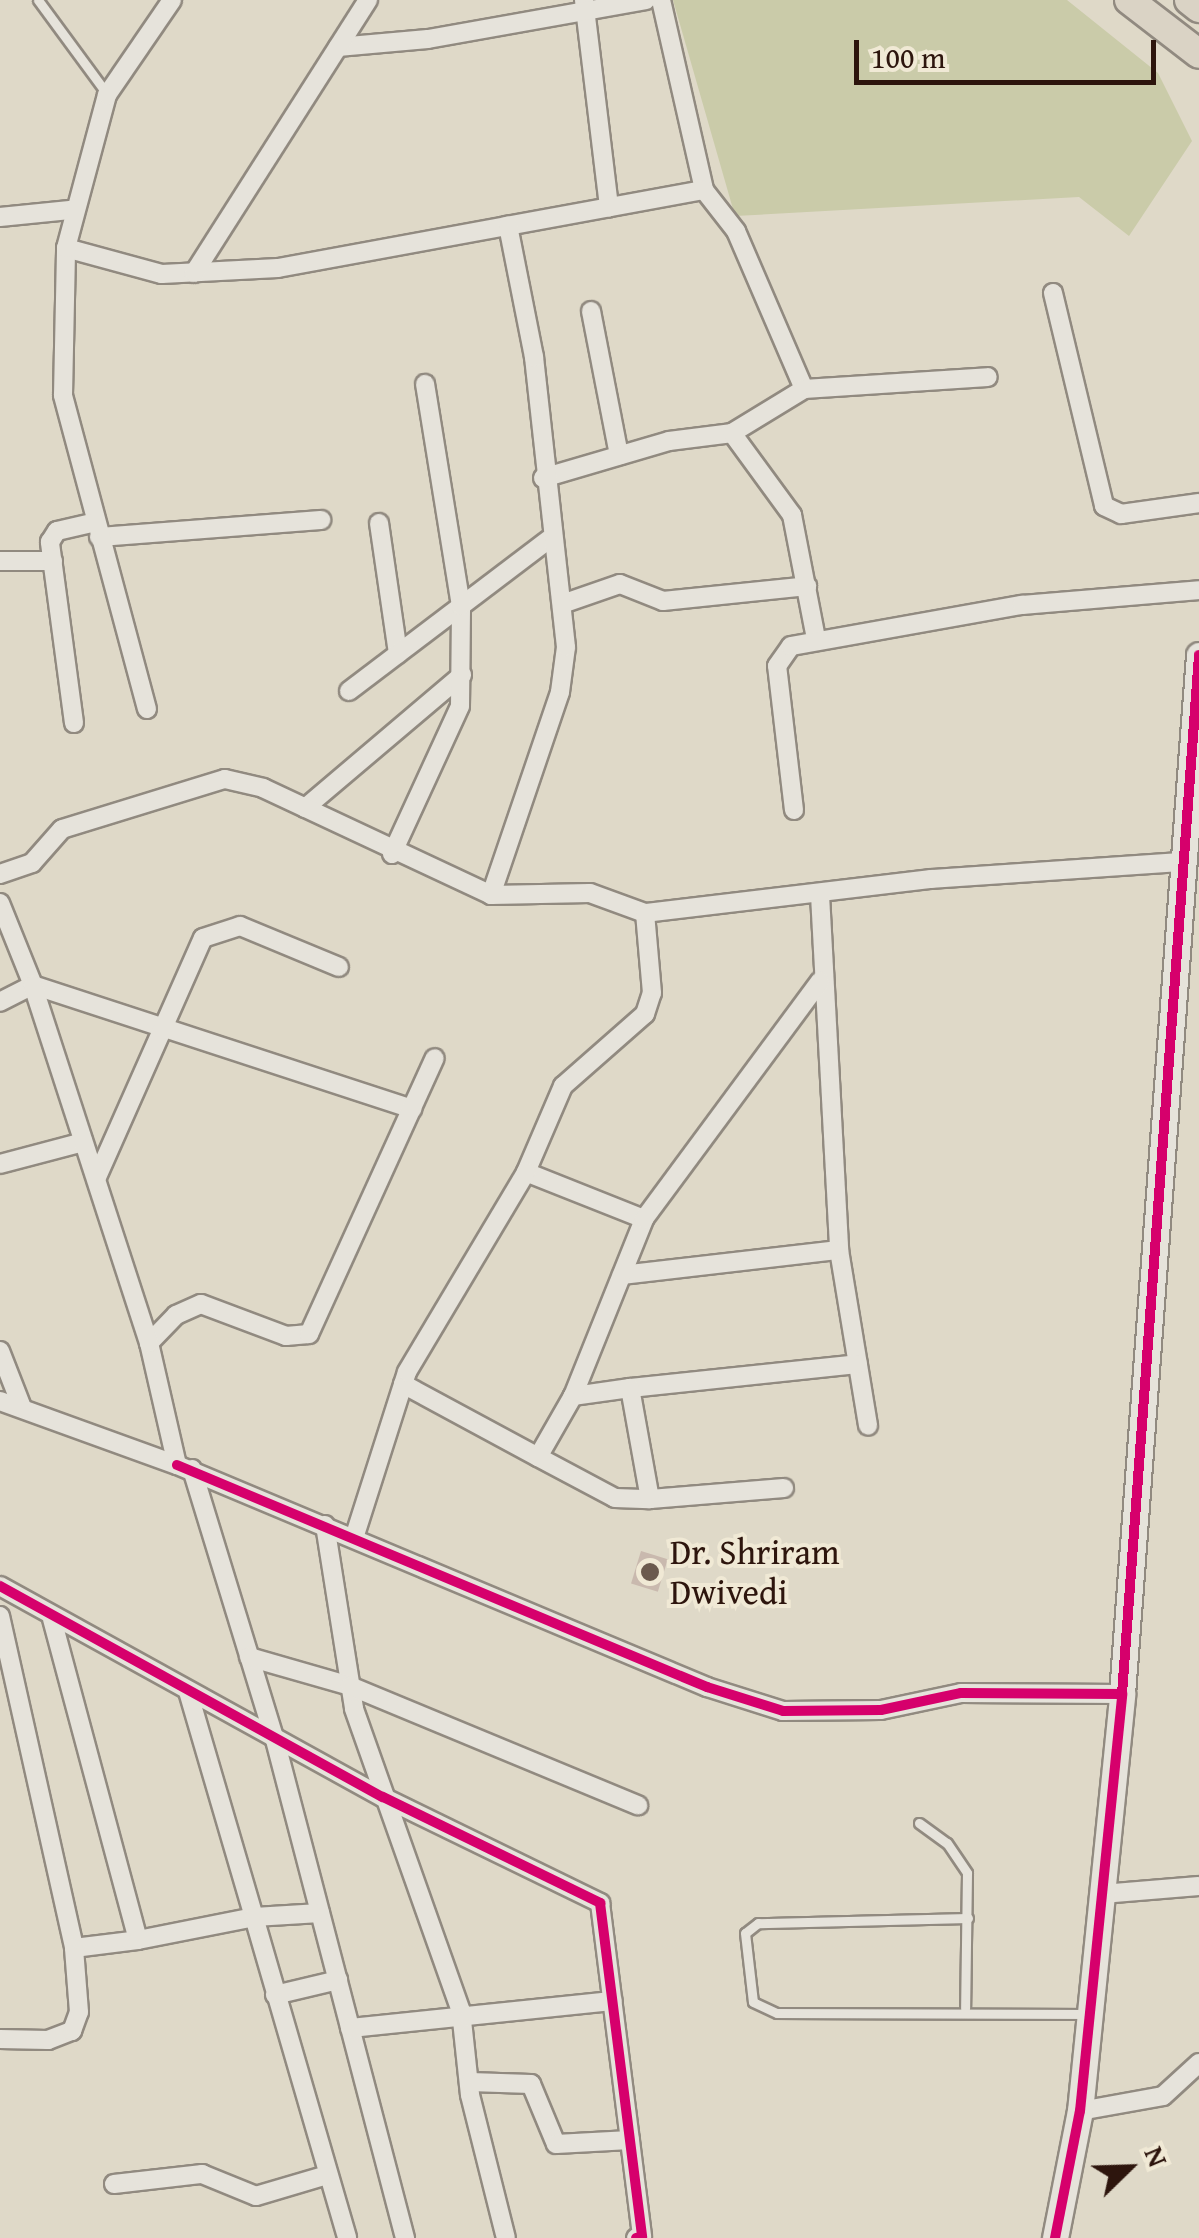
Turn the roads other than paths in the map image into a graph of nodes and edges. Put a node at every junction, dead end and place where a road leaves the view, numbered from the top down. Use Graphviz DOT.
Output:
graph roads {
  1 [pos="38,0"];
  2 [pos="172,0"];
  3 [pos="368,0"];
  4 [pos="646,0"];
  5 [pos="661,0"];
  6 [pos="1129,0"];
  7 [pos="1189,0"];
  8 [pos="584,7"];
  9 [pos="1199,8"];
  10 [pos="338,47"];
  11 [pos="1199,54"];
  12 [pos="108,94"];
  13 [pos="704,190"];
  14 [pos="609,207"];
  15 [pos="70,210"];
  16 [pos="0,217"];
  17 [pos="508,226"];
  18 [pos="66,248"];
  19 [pos="194,273"];
  20 [pos="1053,293"];
  21 [pos="591,311"];
  22 [pos="988,377"];
  23 [pos="425,384"];
  24 [pos="804,389"];
  25 [pos="732,433"];
  26 [pos="619,455"];
  27 [pos="543,478"];
  28 [pos="1199,503"];
  29 [pos="321,520"];
  30 [pos="379,523"];
  31 [pos="97,529"];
  32 [pos="549,539"];
  33 [pos="0,561"];
  34 [pos="53,561"];
  35 [pos="807,586"];
  36 [pos="1199,590"];
  37 [pos="566,603"];
  38 [pos="461,606"];
  39 [pos="816,639"];
  40 [pos="398,654"];
  41 [pos="1199,655"];
  42 [pos="462,675"];
  43 [pos="1198,689"];
  44 [pos="349,690"];
  45 [pos="147,709"];
  46 [pos="74,724"];
  47 [pos="305,808"];
  48 [pos="794,810"];
  49 [pos="392,854"];
  50 [pos="1182,862"];
  51 [pos="0,874"];
  52 [pos="820,894"];
  53 [pos="491,895"];
  54 [pos="0,902"];
  55 [pos="646,913"];
  56 [pos="339,967"];
  57 [pos="820,981"];
  58 [pos="33,985"];
  59 [pos="0,1002"];
  60 [pos="168,1026"];
  61 [pos="435,1058"];
  62 [pos="412,1109"];
  63 [pos="82,1142"];
  64 [pos="0,1164"];
  65 [pos="526,1172"];
  66 [pos="97,1177"];
  67 [pos="644,1219"];
  68 [pos="839,1250"];
  69 [pos="622,1275"];
  70 [pos="149,1344"];
  71 [pos="0,1351"];
  72 [pos="858,1364"];
  73 [pos="403,1384"];
  74 [pos="630,1388"];
  75 [pos="573,1396"];
  76 [pos="0,1401"];
  77 [pos="21,1405"];
  78 [pos="868,1426"];
  79 [pos="538,1457"];
  80 [pos="184,1467"];
  81 [pos="784,1488"];
  82 [pos="650,1498"];
  83 [pos="325,1525"];
  84 [pos="354,1538"];
  85 [pos="0,1586"];
  86 [pos="0,1616"];
  87 [pos="52,1619"];
  88 [pos="250,1657"];
  89 [pos="350,1686"];
  90 [pos="188,1691"];
  91 [pos="8,1693"];
  92 [pos="1122,1694"];
  93 [pos="275,1740"];
  94 [pos="382,1797"];
  95 [pos="638,1805"];
  96 [pos="919,1823"];
  97 [pos="1199,1886"];
  98 [pos="1102,1894"];
  99 [pos="320,1913"];
  100 [pos="254,1917"];
  101 [pos="968,1918"];
  102 [pos="138,1940"];
  103 [pos="74,1948"];
  104 [pos="338,1980"];
  105 [pos="275,1995"];
  106 [pos="612,2001"];
  107 [pos="965,2008"];
  108 [pos="461,2012"];
  109 [pos="1090,2014"];
  110 [pos="350,2028"];
  111 [pos="0,2038"];
  112 [pos="1199,2063"];
  113 [pos="470,2082"];
  114 [pos="1080,2111"];
  115 [pos="630,2140"];
  116 [pos="324,2176"];
  117 [pos="114,2184"];
  118 [pos="347,2238"];
  119 [pos="406,2238"];
  120 [pos="506,2238"];
  121 [pos="636,2238"];
  122 [pos="1055,2238"];
  1 -- 12 [label="lane"];
  2 -- 12 [label="street"];
  3 -- 10 [label="street"];
  4 -- 8 [label="street"];
  5 -- 13 [label="street"];
  6 -- 11 [label="main road"];
  7 -- 9 [label="main road"];
  8 -- 10 [label="street"];
  8 -- 14 [label="street"];
  10 -- 19 [label="street"];
  12 -- 15 [label="street"];
  13 -- 14 [label="street"];
  13 -- 24 [label="street"];
  14 -- 17 [label="street"];
  15 -- 16 [label="street"];
  15 -- 18 [label="street"];
  17 -- 19 [label="street"];
  17 -- 27 [label="street"];
  18 -- 19 [label="street"];
  18 -- 31 [label="street"];
  20 -- 28 [label="street"];
  21 -- 26 [label="street"];
  22 -- 24 [label="street"];
  23 -- 38 [label="street"];
  24 -- 25 [label="street"];
  25 -- 26 [label="street"];
  25 -- 35 [label="street"];
  26 -- 27 [label="street"];
  27 -- 32 [label="street"];
  29 -- 31 [label="street"];
  30 -- 40 [label="street"];
  31 -- 34 [label="street"];
  31 -- 45 [label="street"];
  32 -- 37 [label="street"];
  32 -- 38 [label="street"];
  33 -- 34 [label="street"];
  34 -- 46 [label="street"];
  35 -- 37 [label="street"];
  35 -- 39 [label="street"];
  36 -- 39 [label="street"];
  37 -- 53 [label="street"];
  38 -- 40 [label="street"];
  38 -- 42 [label="street"];
  39 -- 48 [label="street"];
  40 -- 44 [label="street"];
  41 -- 43 [label="street"];
  42 -- 47 [label="street"];
  42 -- 49 [label="street"];
  43 -- 50 [label="street"];
  47 -- 49 [label="street"];
  47 -- 51 [label="street"];
  49 -- 53 [label="street"];
  50 -- 52 [label="street"];
  50 -- 92 [label="street"];
  52 -- 55 [label="street"];
  52 -- 57 [label="street"];
  53 -- 55 [label="street"];
  54 -- 58 [label="street"];
  55 -- 65 [label="street"];
  56 -- 60 [label="street"];
  57 -- 67 [label="street"];
  57 -- 68 [label="street"];
  58 -- 59 [label="street"];
  58 -- 60 [label="street"];
  58 -- 63 [label="street"];
  60 -- 62 [label="street"];
  60 -- 66 [label="street"];
  61 -- 62 [label="street"];
  62 -- 70 [label="street"];
  63 -- 64 [label="street"];
  63 -- 66 [label="street"];
  65 -- 67 [label="street"];
  65 -- 73 [label="street"];
  66 -- 70 [label="street"];
  67 -- 69 [label="street"];
  68 -- 69 [label="street"];
  68 -- 72 [label="street"];
  69 -- 75 [label="street"];
  70 -- 80 [label="street"];
  71 -- 77 [label="street"];
  72 -- 74 [label="street"];
  72 -- 78 [label="street"];
  73 -- 79 [label="street"];
  73 -- 84 [label="street"];
  74 -- 75 [label="street"];
  74 -- 82 [label="street"];
  75 -- 79 [label="street"];
  76 -- 77 [label="street"];
  77 -- 80 [label="street"];
  79 -- 82 [label="street"];
  80 -- 83 [label="street"];
  80 -- 88 [label="street"];
  81 -- 82 [label="street"];
  83 -- 84 [label="street"];
  83 -- 89 [label="street"];
  84 -- 92 [label="street"];
  85 -- 87 [label="street"];
  86 -- 91 [label="street"];
  87 -- 90 [label="street"];
  87 -- 102 [label="street"];
  88 -- 89 [label="street"];
  88 -- 93 [label="street"];
  89 -- 94 [label="street"];
  89 -- 95 [label="street"];
  90 -- 93 [label="street"];
  90 -- 100 [label="street"];
  91 -- 103 [label="street"];
  92 -- 98 [label="street"];
  93 -- 94 [label="street"];
  93 -- 99 [label="street"];
  94 -- 106 [label="street"];
  94 -- 108 [label="street"];
  96 -- 101 [label="lane"];
  97 -- 98 [label="street"];
  98 -- 109 [label="street"];
  99 -- 100 [label="street"];
  99 -- 104 [label="street"];
  100 -- 102 [label="street"];
  100 -- 105 [label="street"];
  101 -- 107 [label="lane"];
  101 -- 107 [label="lane"];
  102 -- 103 [label="street"];
  103 -- 111 [label="street"];
  104 -- 105 [label="street"];
  104 -- 110 [label="street"];
  105 -- 116 [label="street"];
  106 -- 108 [label="street"];
  106 -- 115 [label="street"];
  107 -- 109 [label="lane"];
  108 -- 110 [label="street"];
  108 -- 113 [label="street"];
  109 -- 114 [label="street"];
  110 -- 119 [label="street"];
  112 -- 114 [label="street"];
  113 -- 115 [label="street"];
  113 -- 120 [label="street"];
  114 -- 122 [label="street"];
  115 -- 121 [label="street"];
  116 -- 117 [label="street"];
  116 -- 118 [label="street"];
}
